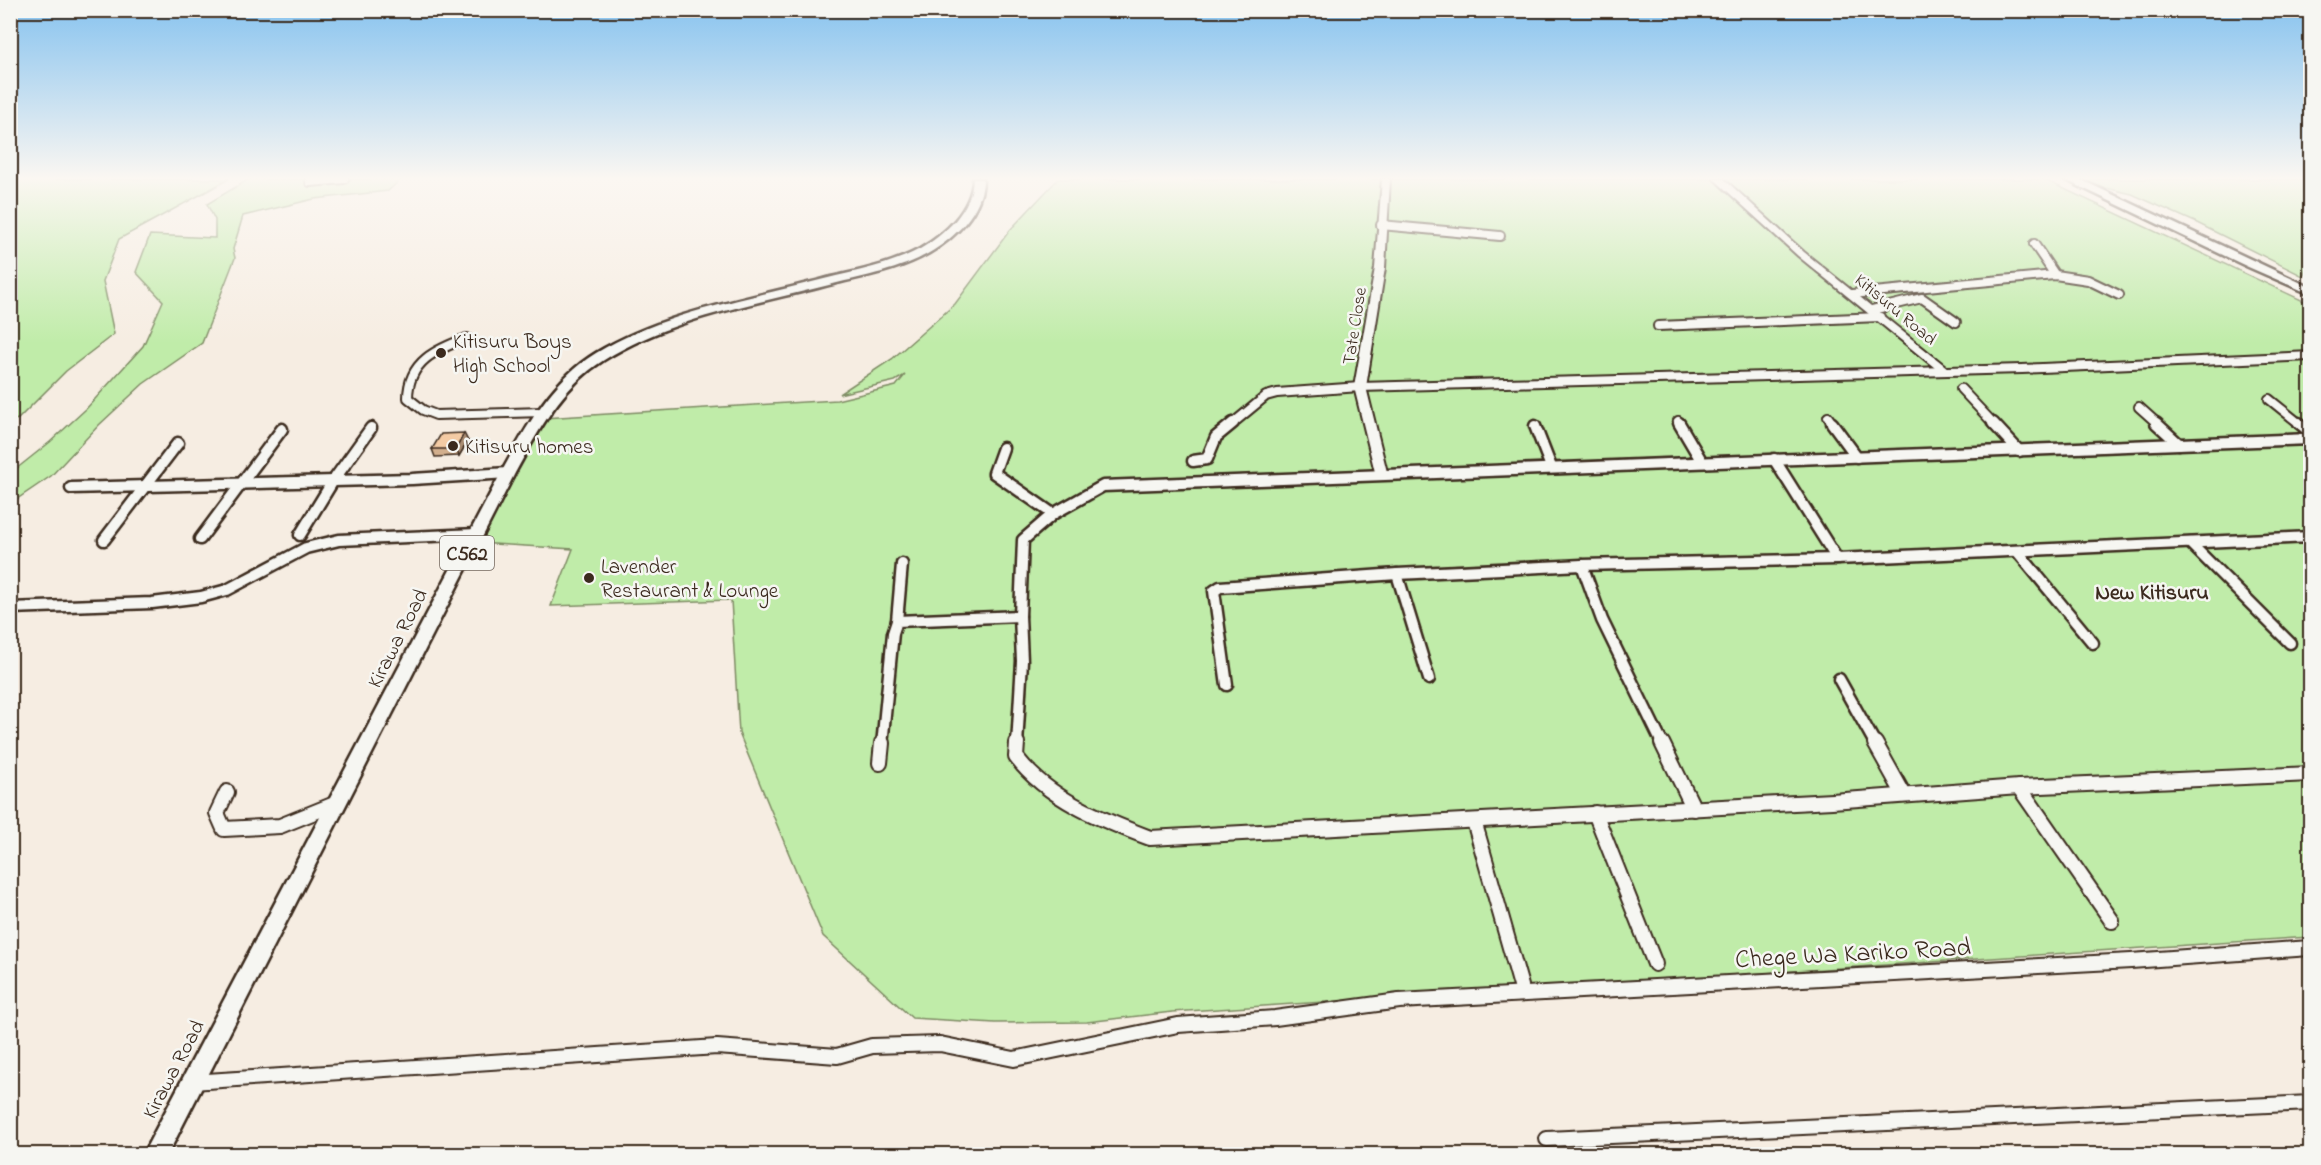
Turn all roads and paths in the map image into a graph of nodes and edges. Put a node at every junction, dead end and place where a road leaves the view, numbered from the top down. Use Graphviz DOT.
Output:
graph roads {
  1 [pos="951,233"];
  2 [pos="1382,233"];
  3 [pos="1472,233"];
  4 [pos="1778,233"];
  5 [pos="2188,233"];
  6 [pos="1500,236"];
  7 [pos="2034,244"];
  8 [pos="2055,274"];
  9 [pos="2310,291"];
  10 [pos="1852,294"];
  11 [pos="2119,295"];
  12 [pos="1876,313"];
  13 [pos="1956,322"];
  14 [pos="1658,326"];
  15 [pos="467,338"];
  16 [pos="2310,356"];
  17 [pos="1944,370"];
  18 [pos="1360,387"];
  19 [pos="1961,389"];
  20 [pos="2269,399"];
  21 [pos="2139,407"];
  22 [pos="542,412"];
  23 [pos="1828,417"];
  24 [pos="1678,421"];
  25 [pos="1535,426"];
  26 [pos="371,428"];
  27 [pos="282,429"];
  28 [pos="2310,432"];
  29 [pos="2310,439"];
  30 [pos="178,443"];
  31 [pos="2179,444"];
  32 [pos="1003,448"];
  33 [pos="2019,451"];
  34 [pos="1857,457"];
  35 [pos="1774,459"];
  36 [pos="1193,461"];
  37 [pos="1702,462"];
  38 [pos="1551,467"];
  39 [pos="508,473"];
  40 [pos="1382,476"];
  41 [pos="333,481"];
  42 [pos="242,483"];
  43 [pos="145,486"];
  44 [pos="71,488"];
  45 [pos="1053,514"];
  46 [pos="477,534"];
  47 [pos="300,535"];
  48 [pos="2310,537"];
  49 [pos="200,539"];
  50 [pos="104,540"];
  51 [pos="2190,543"];
  52 [pos="2017,550"];
  53 [pos="1837,559"];
  54 [pos="902,564"];
  55 [pos="1582,565"];
  56 [pos="1397,574"];
  57 [pos="10,608"];
  58 [pos="1020,616"];
  59 [pos="897,621"];
  60 [pos="2093,643"];
  61 [pos="2290,643"];
  62 [pos="1429,679"];
  63 [pos="1839,679"];
  64 [pos="1227,685"];
  65 [pos="880,763"];
  66 [pos="2310,774"];
  67 [pos="2019,787"];
  68 [pos="227,792"];
  69 [pos="1904,795"];
  70 [pos="337,803"];
  71 [pos="1694,808"];
  72 [pos="1594,813"];
  73 [pos="1474,821"];
  74 [pos="2112,921"];
  75 [pos="2310,948"];
  76 [pos="1655,964"];
  77 [pos="1521,986"];
  78 [pos="191,1082"];
  79 [pos="2310,1103"];
  80 [pos="1547,1139"];
  81 [pos="155,1155"];
  1 -- 22 [label="main road, Kirawa Road / C562"];
  2 -- 18 [label="street, Tate Close"];
  3 -- 6 [label="street"];
  4 -- 10 [label="street, Kitisuru Road"];
  5 -- 9 [label="main road"];
  7 -- 8 [label="street"];
  8 -- 10 [label="street"];
  8 -- 11 [label="street"];
  10 -- 12 [label="street, Kitisuru Road"];
  12 -- 13 [label="street"];
  12 -- 14 [label="street"];
  12 -- 17 [label="street, Kitisuru Road"];
  15 -- 22 [label="street"];
  16 -- 17 [label="street"];
  17 -- 18 [label="street"];
  18 -- 36 [label="street"];
  18 -- 40 [label="street, Tate Close"];
  19 -- 33 [label="street"];
  20 -- 28 [label="street"];
  21 -- 31 [label="street"];
  22 -- 39 [label="main road, Kirawa Road / C562"];
  23 -- 34 [label="street"];
  24 -- 37 [label="street"];
  25 -- 38 [label="street"];
  26 -- 41 [label="street"];
  27 -- 42 [label="street"];
  29 -- 31 [label="street"];
  30 -- 43 [label="street"];
  31 -- 33 [label="street"];
  32 -- 45 [label="street"];
  33 -- 34 [label="street"];
  34 -- 35 [label="street"];
  35 -- 37 [label="street"];
  35 -- 53 [label="street"];
  37 -- 38 [label="street"];
  38 -- 40 [label="street"];
  39 -- 41 [label="street"];
  39 -- 46 [label="main road, Kirawa Road / C562"];
  40 -- 45 [label="street"];
  41 -- 42 [label="street"];
  41 -- 47 [label="street"];
  42 -- 43 [label="street"];
  42 -- 49 [label="street"];
  43 -- 44 [label="street"];
  43 -- 50 [label="street"];
  45 -- 58 [label="street"];
  46 -- 57 [label="street"];
  46 -- 70 [label="main road, Kirawa Road / C562"];
  48 -- 51 [label="street"];
  51 -- 52 [label="street"];
  51 -- 61 [label="street"];
  52 -- 53 [label="street"];
  52 -- 60 [label="street"];
  53 -- 55 [label="street"];
  54 -- 59 [label="street"];
  55 -- 56 [label="street"];
  55 -- 71 [label="street"];
  56 -- 62 [label="street"];
  56 -- 64 [label="street"];
  58 -- 59 [label="street"];
  58 -- 73 [label="street"];
  59 -- 65 [label="street"];
  63 -- 69 [label="street"];
  66 -- 67 [label="street"];
  67 -- 69 [label="street"];
  67 -- 74 [label="street"];
  68 -- 70 [label="street"];
  69 -- 71 [label="street"];
  70 -- 78 [label="main road, Kirawa Road / C562"];
  71 -- 72 [label="street"];
  72 -- 73 [label="street"];
  72 -- 76 [label="street"];
  73 -- 77 [label="street"];
  75 -- 78 [label="street, Chege Wa Kariko Road"];
  78 -- 81 [label="main road, Kirawa Road / C562"];
  79 -- 80 [label="street"];
}
